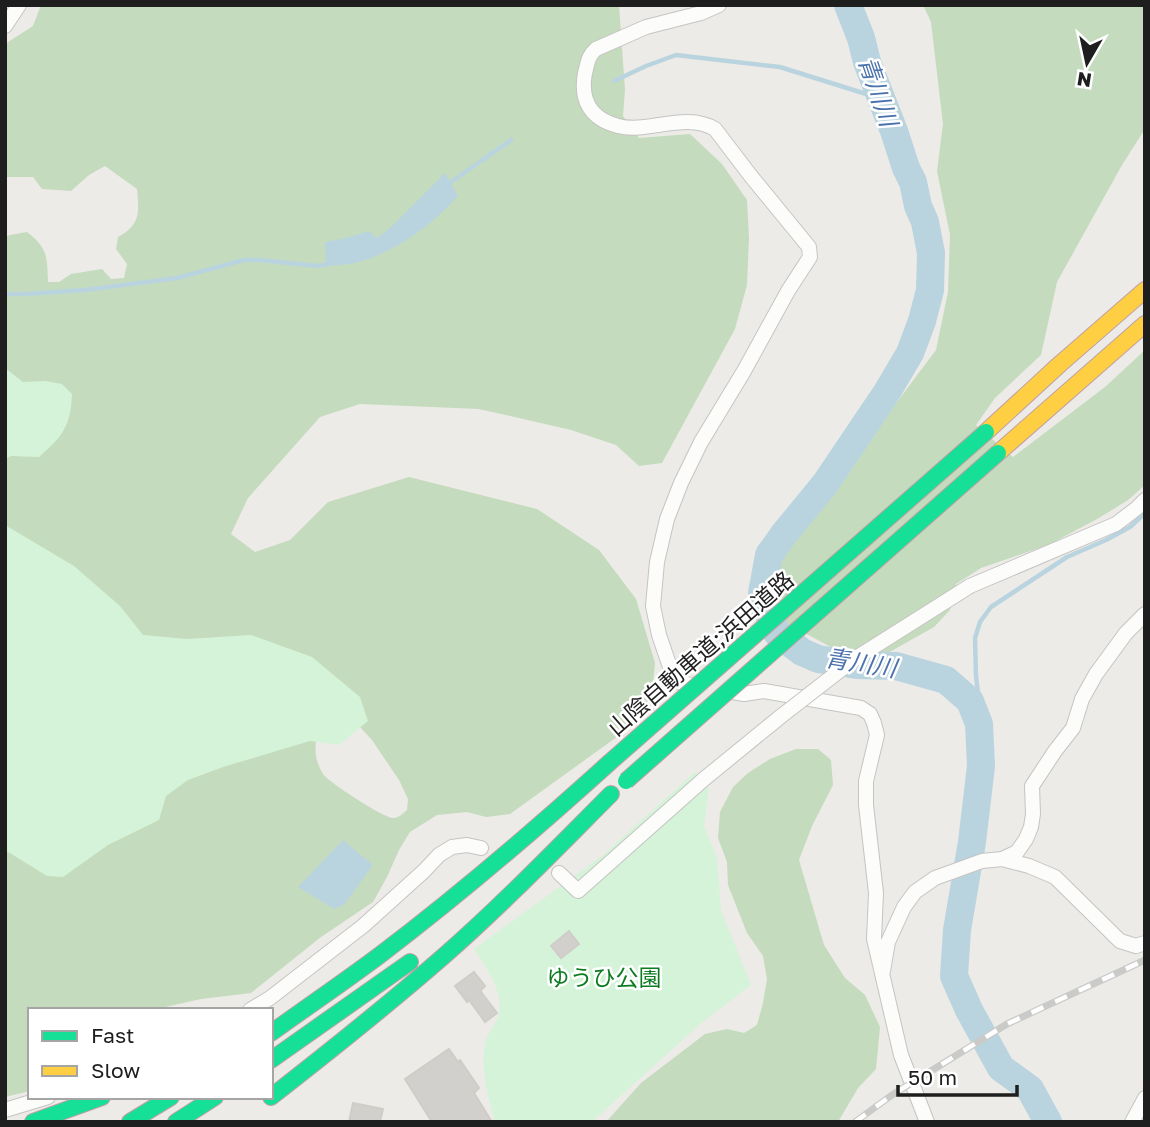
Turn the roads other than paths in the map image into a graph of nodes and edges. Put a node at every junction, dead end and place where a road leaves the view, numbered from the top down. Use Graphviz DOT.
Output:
graph roads {
  1 [pos="19,5"];
  2 [pos="719,5"];
  3 [pos="5,26"];
  4 [pos="1145,275"];
  5 [pos="1145,290"];
  6 [pos="1145,324"];
  7 [pos="1060,364"];
  8 [pos="1145,500"];
  9 [pos="1145,614"];
  10 [pos="611,794"];
  11 [pos="481,848"];
  12 [pos="1002,859"];
  13 [pos="559,873"];
  14 [pos="442,937"];
  15 [pos="1145,943"];
  16 [pos="421,954"];
  17 [pos="883,976"];
  18 [pos="253,1008"];
  19 [pos="302,1010"];
  20 [pos="273,1022"];
  21 [pos="273,1031"];
  22 [pos="273,1059"];
  23 [pos="273,1096"];
  24 [pos="1145,1098"];
  25 [pos="41,1099"];
  26 [pos="96,1099"];
  27 [pos="168,1099"];
  28 [pos="212,1099"];
  29 [pos="5,1110"];
  30 [pos="33,1122"];
  31 [pos="130,1122"];
  32 [pos="176,1122"];
  33 [pos="927,1122"];
  34 [pos="1132,1122"];
  1 -- 3 [label="street"];
  2 -- 17 [label="street"];
  4 -- 7 [label="highway"];
  5 -- 7 [label="highway, 山陰自動車道;浜田道路"];
  6 -- 10 [label="highway, 山陰自動車道;浜田道路, bridge"];
  7 -- 19 [label="highway, 山陰自動車道;浜田道路, bridge"];
  8 -- 13 [label="street, bridge"];
  9 -- 12 [label="street"];
  10 -- 14 [label="highway, 山陰自動車道;浜田道路"];
  10 -- 23 [label="highway"];
  11 -- 18 [label="street"];
  12 -- 15 [label="street"];
  12 -- 17 [label="street"];
  16 -- 22 [label="highway"];
  17 -- 33 [label="street"];
  19 -- 20 [label="highway"];
  19 -- 21 [label="highway, 山陰自動車道;浜田道路"];
  24 -- 34 [label="street"];
  25 -- 29 [label="street"];
  26 -- 30 [label="highway"];
  27 -- 31 [label="highway"];
  28 -- 32 [label="highway"];
}
